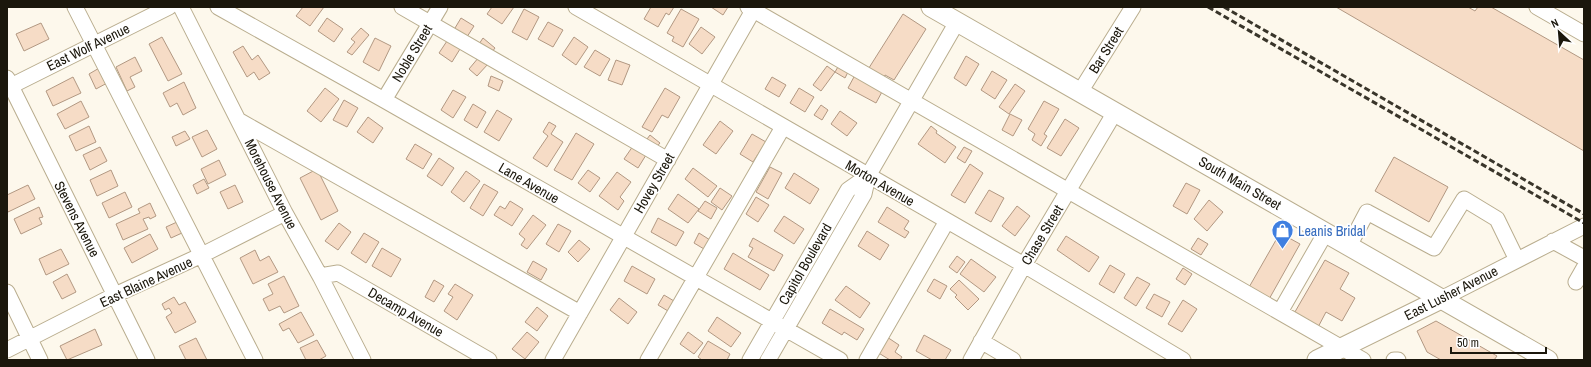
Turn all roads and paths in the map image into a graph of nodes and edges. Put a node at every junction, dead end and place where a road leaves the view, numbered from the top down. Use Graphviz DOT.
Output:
graph roads {
  1 [pos="75,7"];
  2 [pos="169,7"];
  3 [pos="181,7"];
  4 [pos="218,7"];
  5 [pos="402,7"];
  6 [pos="440,7"];
  7 [pos="576,7"];
  8 [pos="931,7"];
  9 [pos="1133,7"];
  10 [pos="1537,7"];
  11 [pos="752,8"];
  12 [pos="957,22"];
  13 [pos="430,23"];
  14 [pos="1584,34"];
  15 [pos="94,44"];
  16 [pos="8,84"];
  17 [pos="711,85"];
  18 [pos="1080,92"];
  19 [pos="384,100"];
  20 [pos="912,101"];
  21 [pos="1114,112"];
  22 [pos="238,120"];
  23 [pos="783,127"];
  24 [pos="668,160"];
  25 [pos="868,176"];
  26 [pos="1068,191"];
  27 [pos="285,213"];
  28 [pos="947,221"];
  29 [pos="1584,226"];
  30 [pos="1326,232"];
  31 [pos="623,237"];
  32 [pos="1553,241"];
  33 [pos="1349,246"];
  34 [pos="202,255"];
  35 [pos="1584,258"];
  36 [pos="1517,260"];
  37 [pos="1024,265"];
  38 [pos="1584,268"];
  39 [pos="320,276"];
  40 [pos="695,278"];
  41 [pos="1576,282"];
  42 [pos="7,292"];
  43 [pos="115,295"];
  44 [pos="1442,298"];
  45 [pos="1280,312"];
  46 [pos="580,313"];
  47 [pos="779,325"];
  48 [pos="30,339"];
  49 [pos="981,341"];
  50 [pos="1342,348"];
  51 [pos="7,350"];
  52 [pos="40,360"];
  53 [pos="147,360"];
  54 [pos="255,360"];
  55 [pos="362,360"];
  56 [pos="489,360"];
  57 [pos="553,360"];
  58 [pos="648,360"];
  59 [pos="750,360"];
  60 [pos="768,360"];
  61 [pos="840,360"];
  62 [pos="867,360"];
  63 [pos="971,360"];
  64 [pos="1014,360"];
  65 [pos="1183,360"];
  66 [pos="1317,360"];
  67 [pos="1363,360"];
  68 [pos="1394,360"];
  69 [pos="1398,360"];
  70 [pos="1546,360"];
  1 -- 15 [label="street"];
  2 -- 15 [label="street, East Wolf Avenue"];
  3 -- 22 [label="street, Morehouse Avenue"];
  4 -- 19 [label="street, Lane Avenue"];
  5 -- 13 [label="street"];
  6 -- 13 [label="street, Noble Street"];
  7 -- 17 [label="street, Morton Avenue"];
  8 -- 12 [label="main road, South Main Street"];
  9 -- 18 [label="street, Bar Street"];
  10 -- 14 [label="street"];
  11 -- 17 [label="street, Hovey Street"];
  11 -- 20 [label="street"];
  12 -- 18 [label="main road, South Main Street"];
  12 -- 20 [label="street, Capitol Boulevard"];
  13 -- 19 [label="street, Noble Street"];
  13 -- 24 [label="street"];
  15 -- 16 [label="street, East Wolf Avenue"];
  15 -- 34 [label="street"];
  16 -- 43 [label="street, Stevens Avenue"];
  17 -- 23 [label="street, Morton Avenue"];
  17 -- 24 [label="street, Hovey Street"];
  18 -- 21 [label="main road, South Main Street"];
  19 -- 31 [label="street, Lane Avenue"];
  20 -- 25 [label="street, Capitol Boulevard"];
  20 -- 26 [label="street"];
  21 -- 26 [label="street, Chase Street"];
  21 -- 30 [label="main road, South Main Street"];
  22 -- 27 [label="street, Morehouse Avenue"];
  22 -- 46 [label="street"];
  23 -- 25 [label="street, Morton Avenue"];
  23 -- 40 [label="street"];
  24 -- 31 [label="street, Hovey Street"];
  25 -- 28 [label="street, Morton Avenue"];
  25 -- 47 [label="street, Capitol Boulevard"];
  26 -- 37 [label="street, Chase Street"];
  26 -- 45 [label="street"];
  27 -- 34 [label="street, East Blaine Avenue"];
  27 -- 39 [label="street, Morehouse Avenue"];
  28 -- 37 [label="street, Morton Avenue"];
  28 -- 62 [label="street"];
  29 -- 32 [label="street, East Lusher Avenue"];
  30 -- 33 [label="main road, South Main Street"];
  30 -- 45 [label="street"];
  31 -- 40 [label="street, Lane Avenue"];
  31 -- 46 [label="street, Hovey Street"];
  32 -- 35 [label="street"];
  32 -- 36 [label="street, East Lusher Avenue"];
  33 -- 36 [label="street"];
  33 -- 44 [label="main road, South Main Street"];
  34 -- 43 [label="street, East Blaine Avenue"];
  34 -- 54 [label="street"];
  36 -- 44 [label="street, East Lusher Avenue"];
  37 -- 49 [label="street, Chase Street"];
  37 -- 65 [label="street, Morton Avenue"];
  38 -- 41 [label="street"];
  39 -- 55 [label="street, Morehouse Avenue"];
  39 -- 56 [label="street, Decamp Avenue"];
  40 -- 47 [label="street, Lane Avenue"];
  40 -- 58 [label="street"];
  42 -- 48 [label="street"];
  43 -- 48 [label="street, East Blaine Avenue"];
  43 -- 53 [label="street, Stevens Avenue"];
  44 -- 50 [label="main road, East Lusher Avenue"];
  44 -- 70 [label="main road, South Main Street"];
  45 -- 50 [label="street"];
  46 -- 57 [label="street, Hovey Street"];
  47 -- 59 [label="street, Capitol Boulevard"];
  47 -- 60 [label="street, Capitol Boulevard"];
  47 -- 61 [label="street, Lane Avenue"];
  48 -- 51 [label="street, East Blaine Avenue"];
  48 -- 52 [label="street"];
  49 -- 63 [label="street, Chase Street"];
  49 -- 64 [label="street"];
  50 -- 66 [label="main road, East Lusher Avenue"];
  50 -- 67 [label="street"];
  68 -- 69 [label="street"];
}
